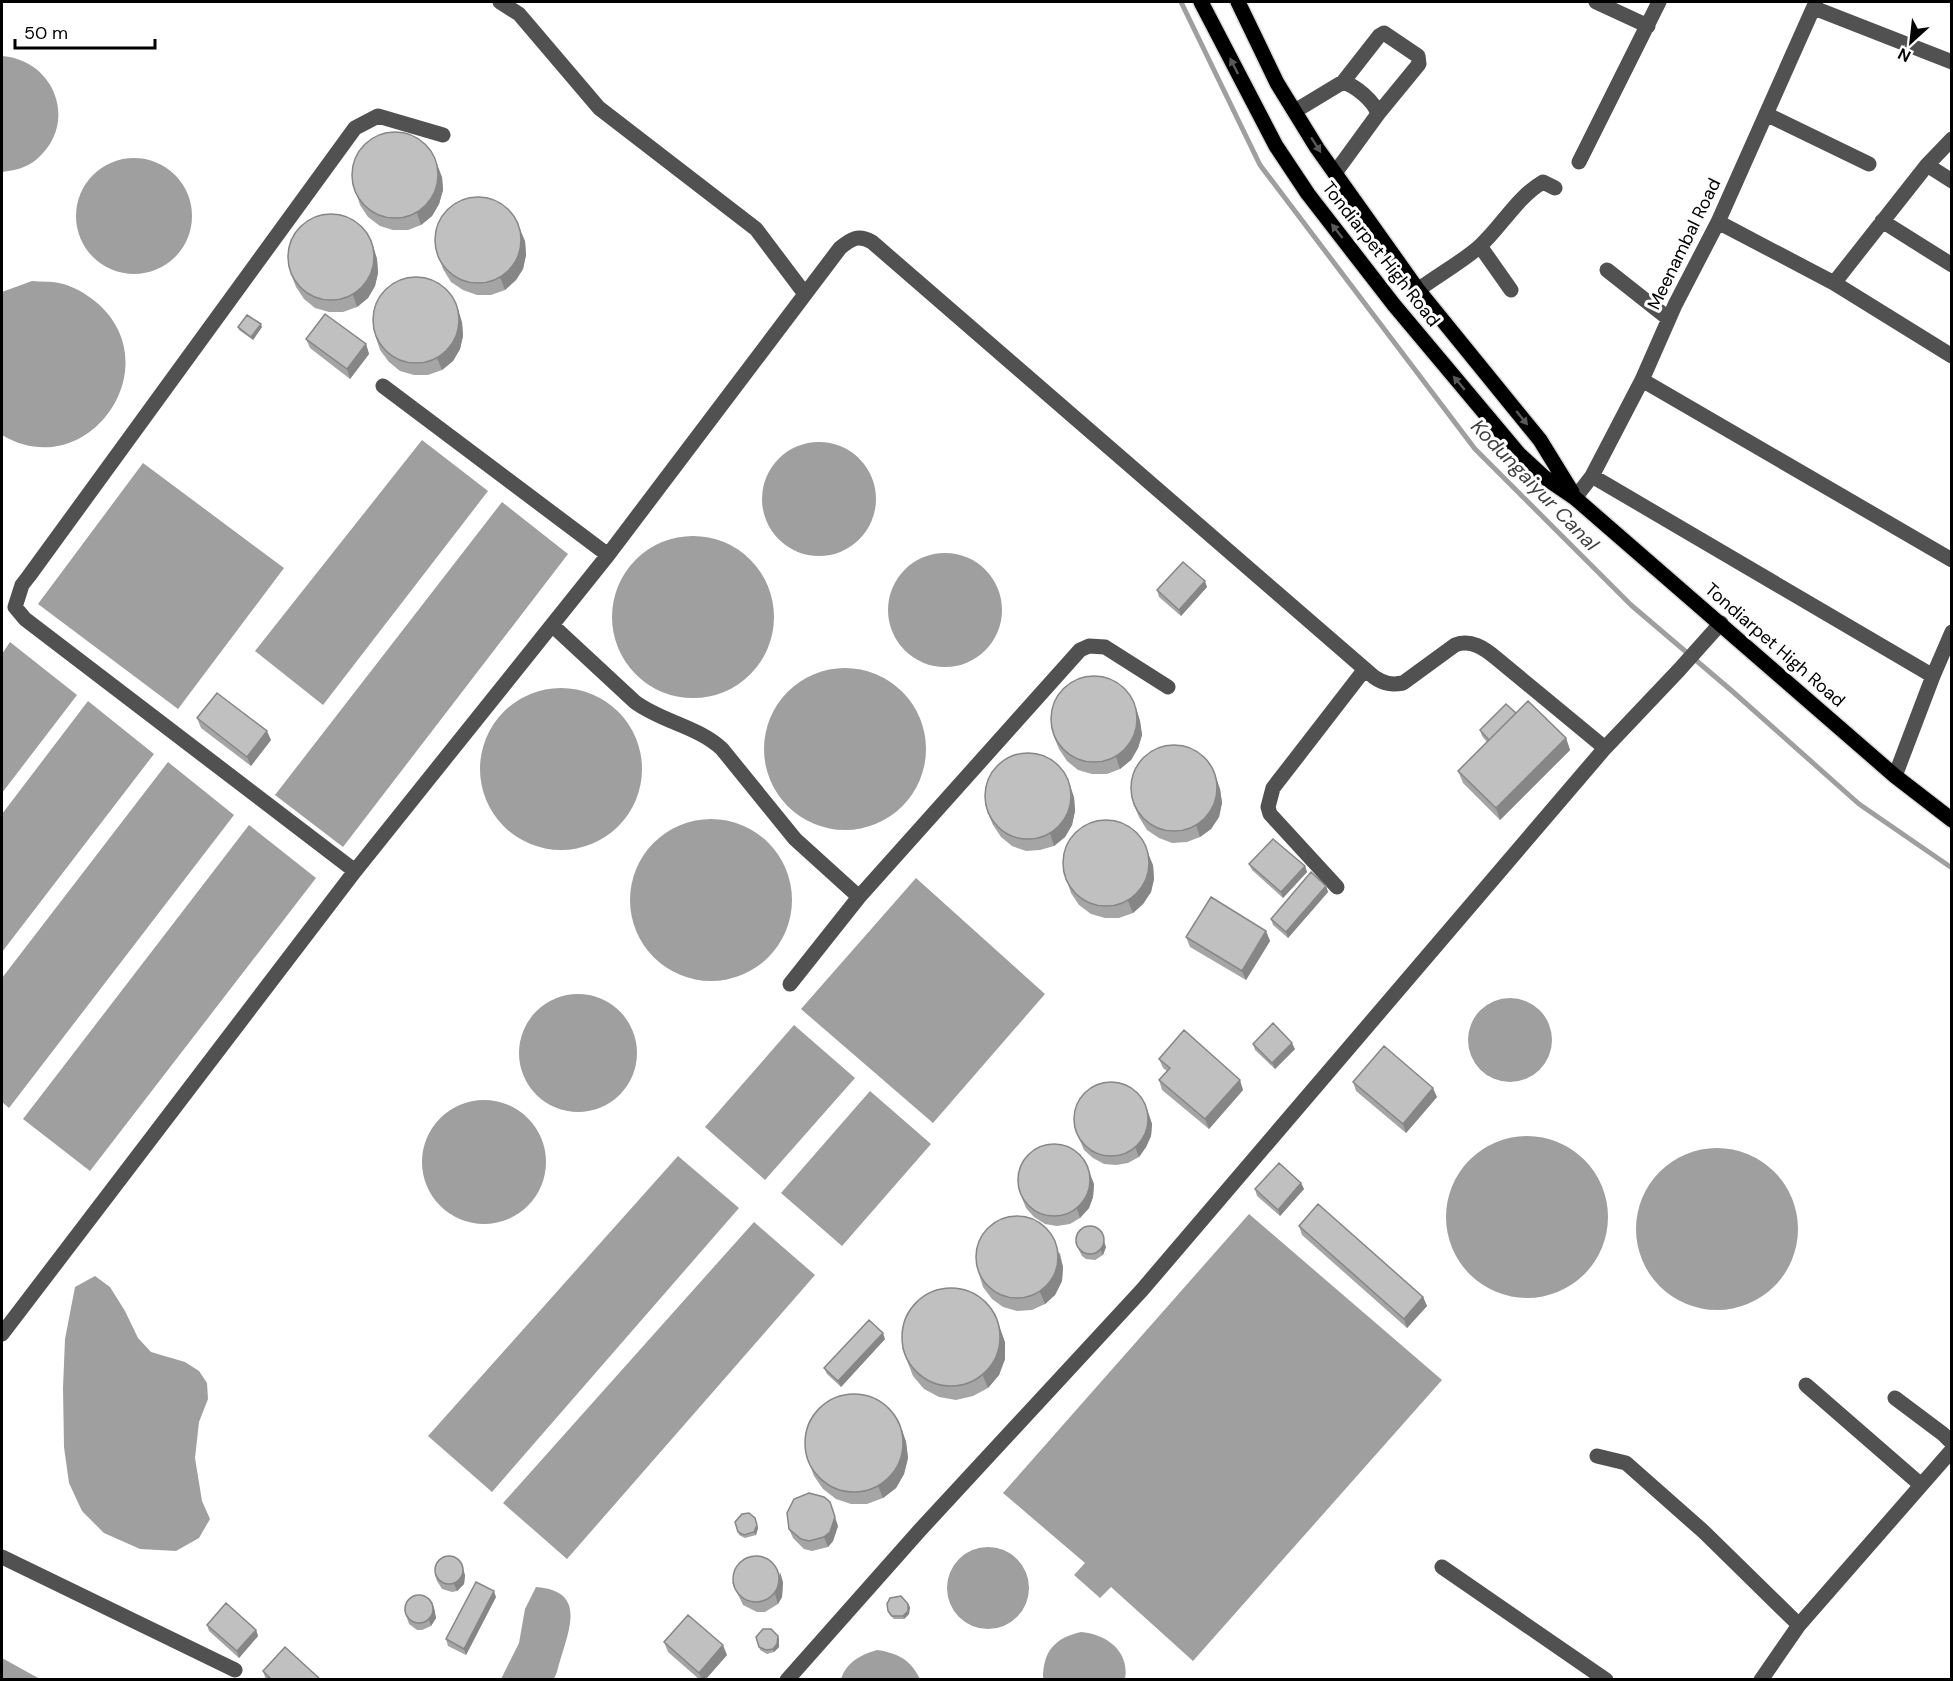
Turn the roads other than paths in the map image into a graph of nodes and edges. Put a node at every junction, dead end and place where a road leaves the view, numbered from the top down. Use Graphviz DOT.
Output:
graph roads {
  1 [pos="500,2"];
  2 [pos="1201,2"];
  3 [pos="1239,2"];
  4 [pos="1596,2"];
  5 [pos="1659,2"];
  6 [pos="1815,4"];
  7 [pos="1648,26"];
  8 [pos="1952,62"];
  9 [pos="1343,82"];
  10 [pos="1295,111"];
  11 [pos="1378,114"];
  12 [pos="1766,114"];
  13 [pos="443,135"];
  14 [pos="1952,139"];
  15 [pos="1579,162"];
  16 [pos="1869,164"];
  17 [pos="1927,165"];
  18 [pos="1335,173"];
  19 [pos="1952,181"];
  20 [pos="1555,188"];
  21 [pos="1882,221"];
  22 [pos="1718,222"];
  23 [pos="1480,246"];
  24 [pos="1952,265"];
  25 [pos="1607,270"];
  26 [pos="1834,283"];
  27 [pos="1418,290"];
  28 [pos="1511,290"];
  29 [pos="805,294"];
  30 [pos="1669,319"];
  31 [pos="1952,356"];
  32 [pos="1642,380"];
  33 [pos="383,386"];
  34 [pos="1592,476"];
  35 [pos="1575,498"];
  36 [pos="608,555"];
  37 [pos="1952,560"];
  38 [pos="1721,623"];
  39 [pos="552,625"];
  40 [pos="1952,632"];
  41 [pos="1365,669"];
  42 [pos="1933,676"];
  43 [pos="1168,687"];
  44 [pos="1605,748"];
  45 [pos="1895,776"];
  46 [pos="1952,820"];
  47 [pos="355,871"];
  48 [pos="1337,887"];
  49 [pos="859,897"];
  50 [pos="790,984"];
  51 [pos="2,1334"];
  52 [pos="1806,1385"];
  53 [pos="1894,1398"];
  54 [pos="1952,1443"];
  55 [pos="1952,1450"];
  56 [pos="1597,1456"];
  57 [pos="1921,1485"];
  58 [pos="2,1557"];
  59 [pos="1442,1567"];
  60 [pos="1799,1625"];
  61 [pos="235,1670"];
  62 [pos="1762,1679"];
  63 [pos="787,1680"];
  64 [pos="1606,1680"];
  1 -- 29 [label="street"];
  35 -- 2 [label="main road, Tondiarpet High Road, one-way"];
  3 -- 10 [label="main road, Tondiarpet High Road"];
  4 -- 7 [label="street"];
  5 -- 7 [label="street"];
  6 -- 8 [label="street"];
  6 -- 12 [label="street, Meenambal Road"];
  7 -- 15 [label="street"];
  9 -- 10 [label="street"];
  9 -- 11 [label="street"];
  9 -- 11 [label="street"];
  10 -- 18 [label="main road, Tondiarpet High Road, one-way"];
  11 -- 18 [label="street"];
  12 -- 16 [label="street"];
  12 -- 22 [label="street, Meenambal Road"];
  13 -- 47 [label="street"];
  14 -- 17 [label="street"];
  17 -- 19 [label="street"];
  17 -- 21 [label="street"];
  18 -- 27 [label="main road, Tondiarpet High Road"];
  20 -- 23 [label="street"];
  21 -- 24 [label="street"];
  21 -- 26 [label="street"];
  22 -- 26 [label="street"];
  22 -- 30 [label="street, Meenambal Road"];
  23 -- 27 [label="street"];
  23 -- 28 [label="street"];
  25 -- 30 [label="street"];
  26 -- 31 [label="street"];
  27 -- 35 [label="main road, Tondiarpet High Road, one-way"];
  29 -- 36 [label="street"];
  29 -- 41 [label="street"];
  30 -- 32 [label="street, Meenambal Road"];
  32 -- 34 [label="street, Meenambal Road"];
  32 -- 37 [label="street"];
  33 -- 36 [label="street"];
  34 -- 35 [label="street, Meenambal Road"];
  34 -- 42 [label="street"];
  35 -- 38 [label="main road, Tondiarpet High Road"];
  36 -- 39 [label="street"];
  38 -- 44 [label="street"];
  38 -- 45 [label="main road, Tondiarpet High Road"];
  39 -- 47 [label="street"];
  39 -- 49 [label="street"];
  40 -- 42 [label="street"];
  41 -- 44 [label="street"];
  41 -- 48 [label="street"];
  42 -- 45 [label="street"];
  43 -- 49 [label="street"];
  44 -- 63 [label="street"];
  45 -- 46 [label="main road, Tondiarpet High Road"];
  47 -- 51 [label="street"];
  49 -- 50 [label="street"];
  52 -- 57 [label="street"];
  53 -- 54 [label="street"];
  55 -- 57 [label="street"];
  56 -- 60 [label="street"];
  57 -- 60 [label="street"];
  58 -- 61 [label="street"];
  59 -- 64 [label="street"];
  60 -- 62 [label="street"];
}
